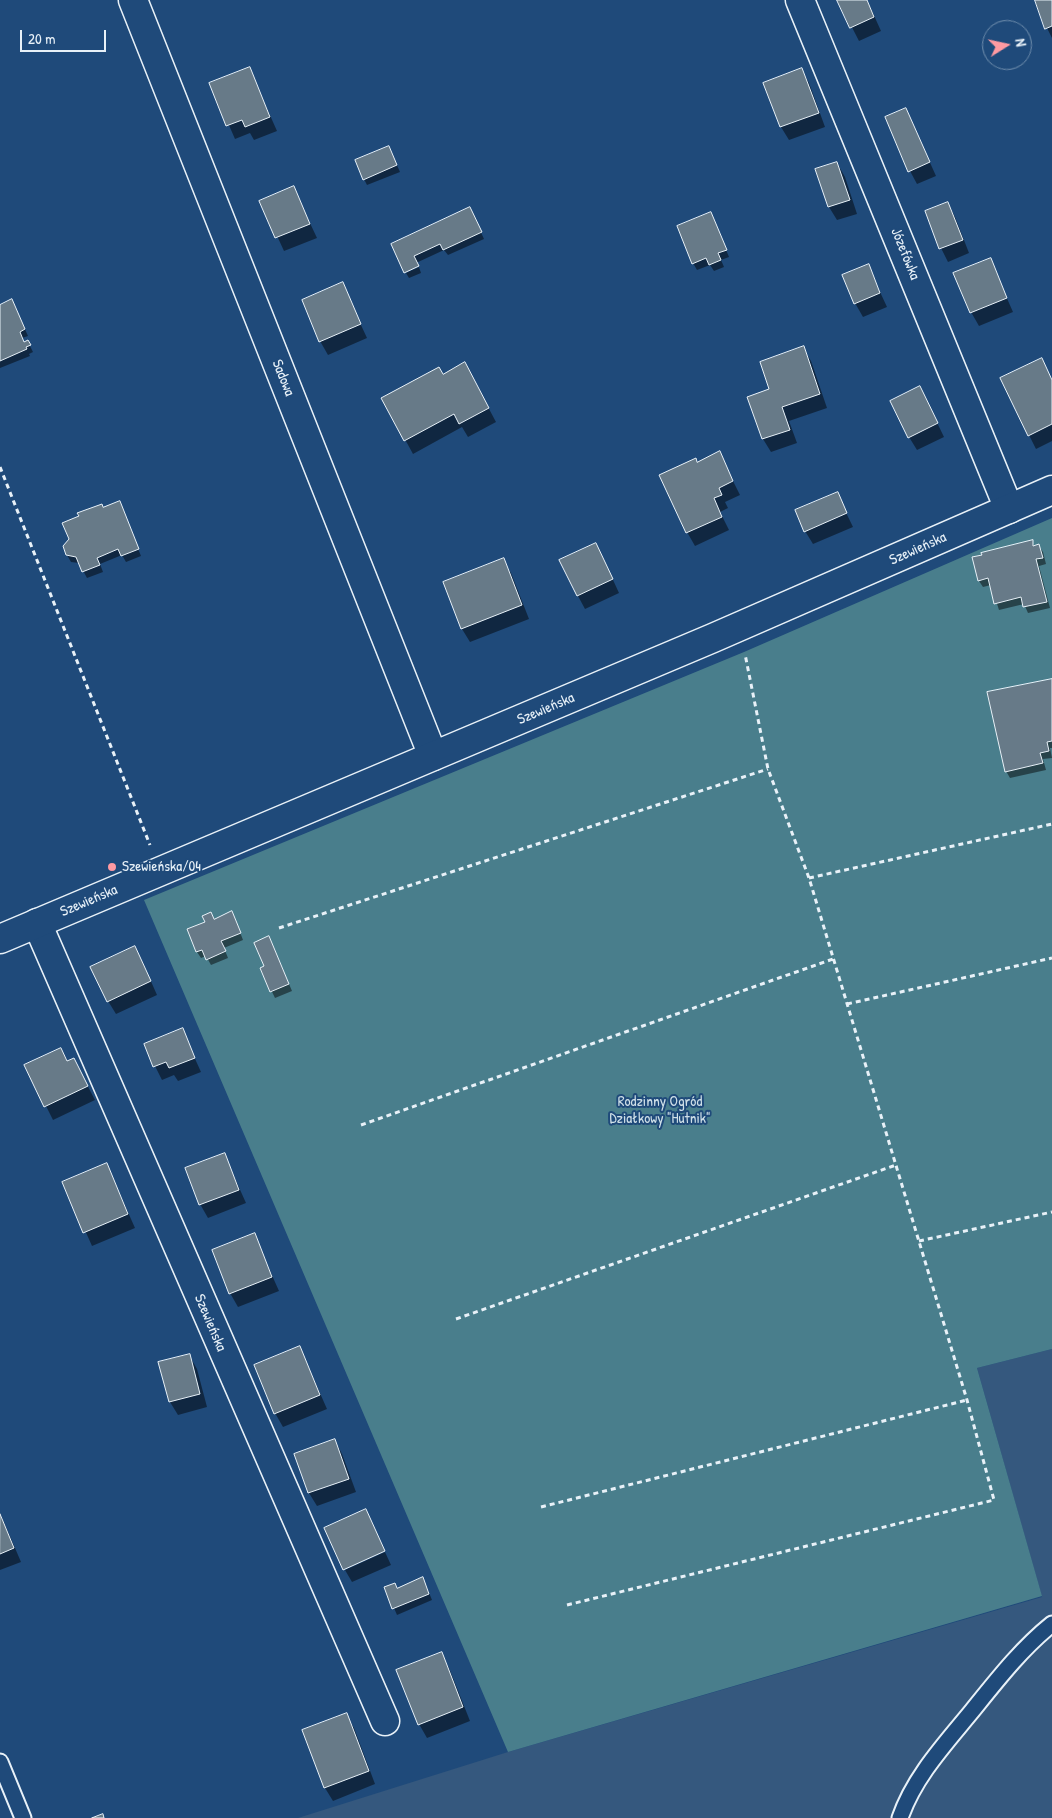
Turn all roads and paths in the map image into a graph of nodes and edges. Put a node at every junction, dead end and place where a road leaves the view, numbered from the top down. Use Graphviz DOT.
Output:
graph roads {
  1 [pos="133,0"];
  2 [pos="800,0"];
  3 [pos="0,466"];
  4 [pos="1052,490"];
  5 [pos="1009,508"];
  6 [pos="726,632"];
  7 [pos="433,756"];
  8 [pos="768,769"];
  9 [pos="1052,824"];
  10 [pos="162,871"];
  11 [pos="809,878"];
  12 [pos="37,923"];
  13 [pos="279,928"];
  14 [pos="0,939"];
  15 [pos="1052,958"];
  16 [pos="833,959"];
  17 [pos="847,1004"];
  18 [pos="361,1125"];
  19 [pos="896,1165"];
  20 [pos="1052,1212"];
  21 [pos="919,1241"];
  22 [pos="456,1319"];
  23 [pos="967,1400"];
  24 [pos="541,1507"];
  25 [pos="568,1605"];
  26 [pos="1052,1624"];
  27 [pos="385,1721"];
  28 [pos="0,1762"];
  29 [pos="23,1818"];
  30 [pos="900,1818"];
  1 -- 7 [label="street, Sadowa"];
  2 -- 5 [label="street, Józefówka"];
  3 -- 10 [label="path"];
  4 -- 5 [label="street, Szewieńska"];
  5 -- 6 [label="street, Szewieńska"];
  6 -- 7 [label="street, Szewieńska"];
  6 -- 8 [label="path"];
  7 -- 10 [label="street, Szewieńska"];
  8 -- 11 [label="path"];
  8 -- 13 [label="path"];
  9 -- 11 [label="path"];
  10 -- 12 [label="street, Szewieńska"];
  11 -- 16 [label="path"];
  12 -- 14 [label="street, Szewieńska"];
  12 -- 27 [label="street, Szewieńska"];
  15 -- 17 [label="path"];
  16 -- 17 [label="path"];
  16 -- 18 [label="path"];
  17 -- 19 [label="path"];
  19 -- 21 [label="path"];
  19 -- 22 [label="path"];
  20 -- 21 [label="path"];
  21 -- 23 [label="path"];
  23 -- 24 [label="path"];
  23 -- 25 [label="path"];
  26 -- 30 [label="lane"];
  28 -- 29 [label="lane"];
}
